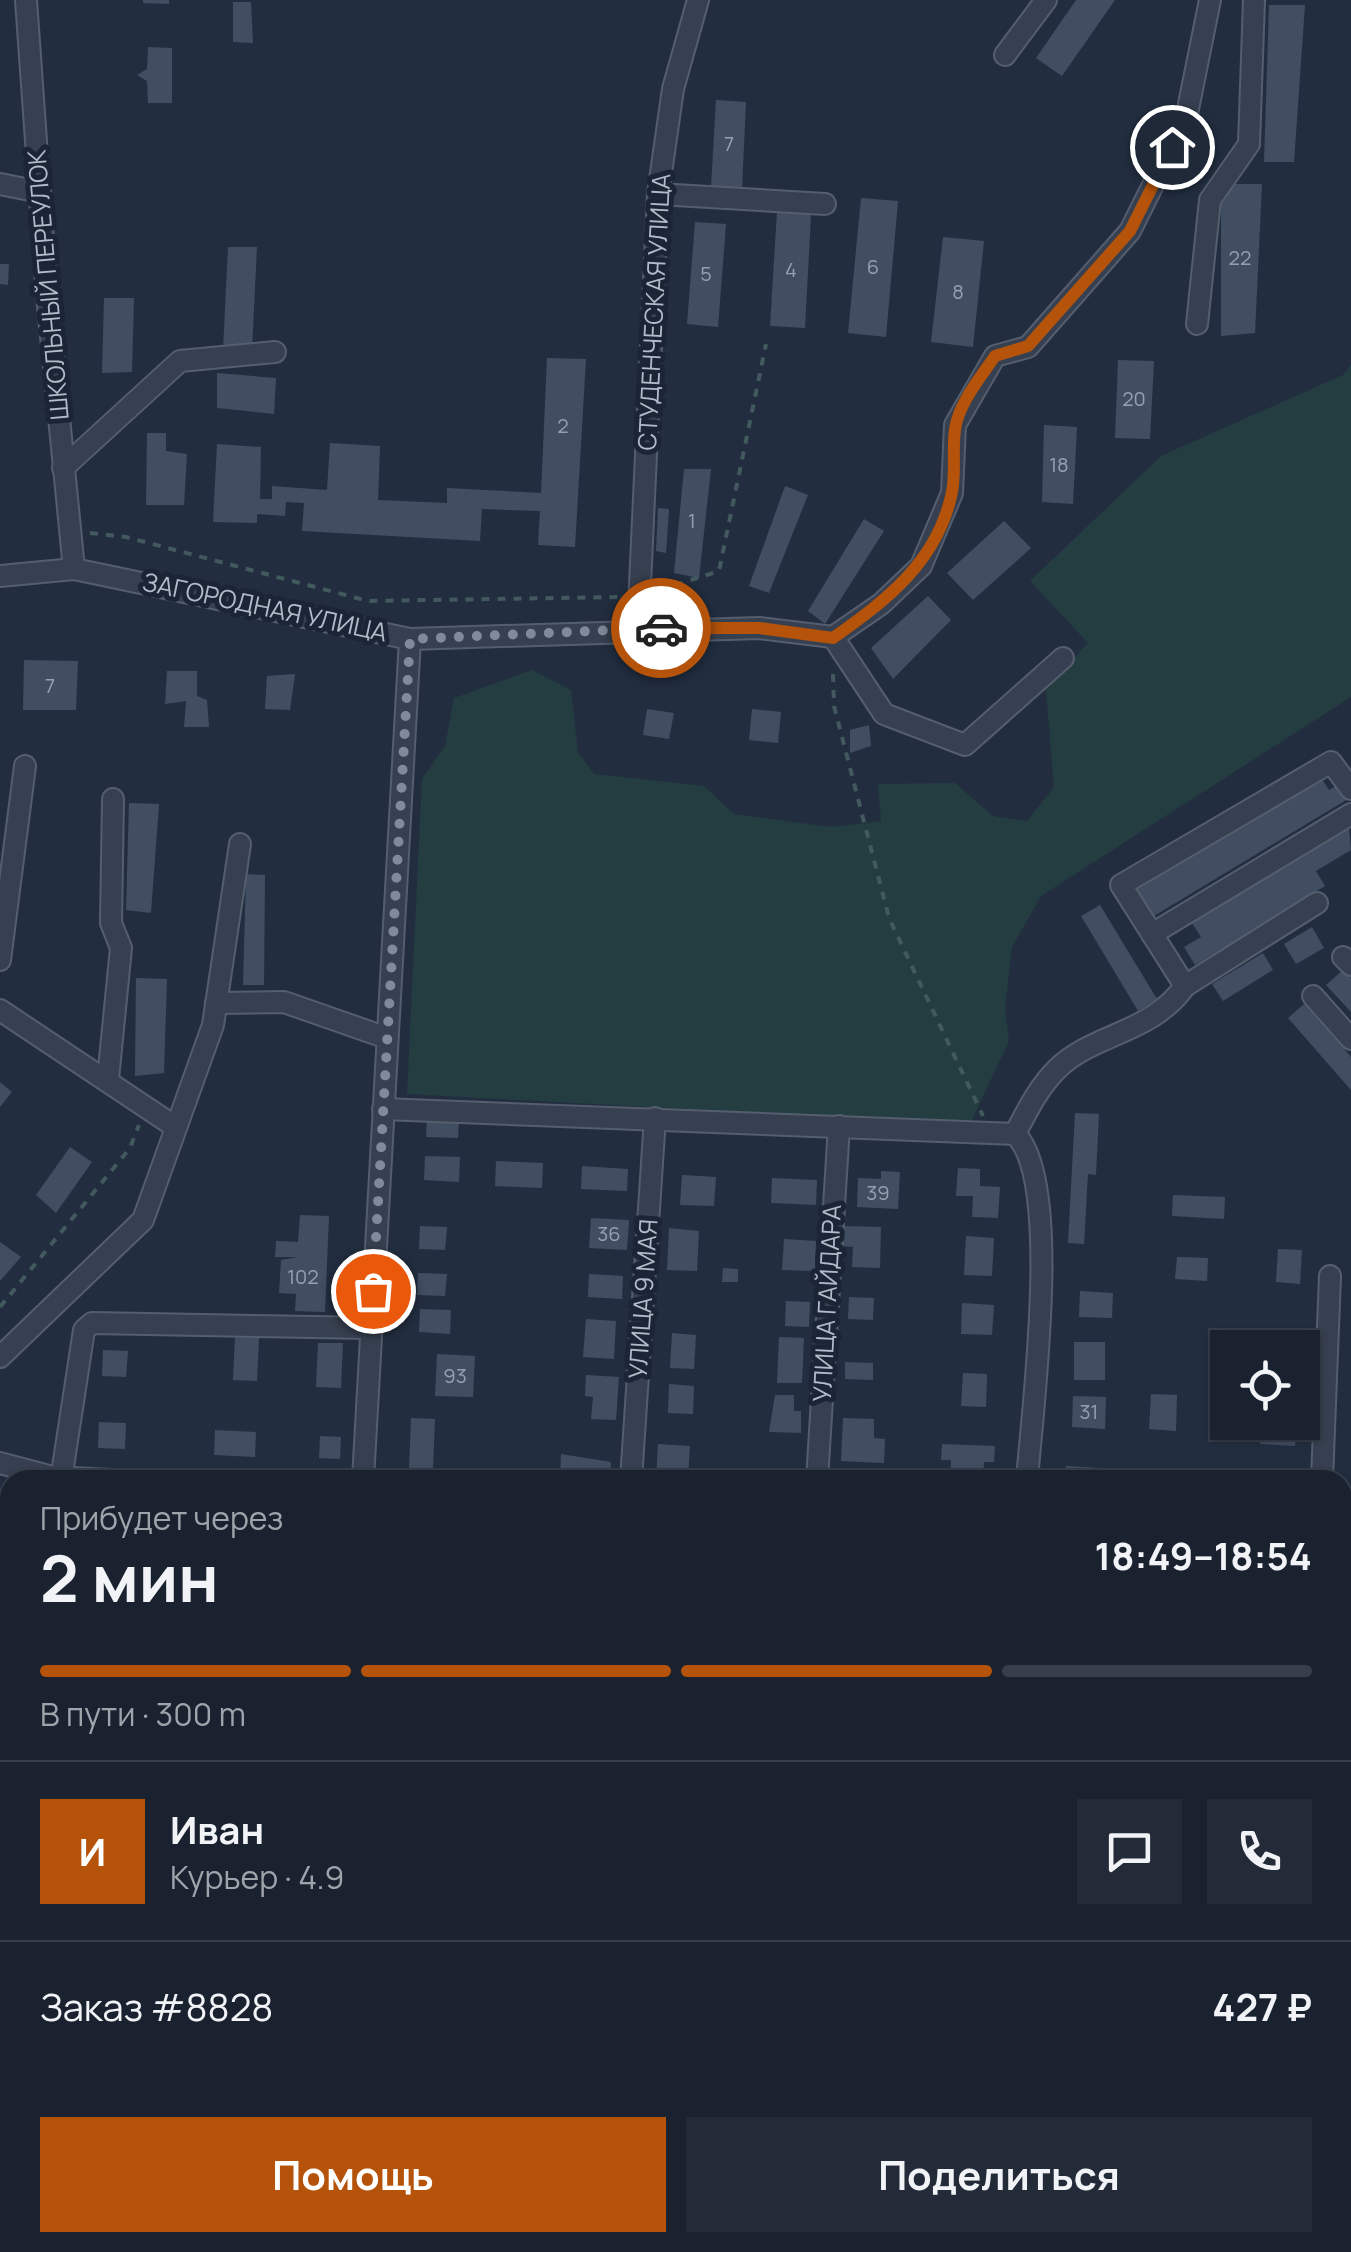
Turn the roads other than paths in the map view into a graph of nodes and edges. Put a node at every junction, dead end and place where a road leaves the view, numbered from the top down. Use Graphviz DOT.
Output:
graph roads {
  1 [pos="26,0"];
  2 [pos="698,0"];
  3 [pos="1046,0"];
  4 [pos="1210,0"];
  5 [pos="1254,0"];
  6 [pos="1005,54"];
  7 [pos="0,184"];
  8 [pos="40,192"];
  9 [pos="658,194"];
  10 [pos="824,204"];
  11 [pos="1196,324"];
  12 [pos="275,352"];
  13 [pos="64,468"];
  14 [pos="74,569"];
  15 [pos="0,576"];
  16 [pos="638,628"];
  17 [pos="833,638"];
  18 [pos="410,639"];
  19 [pos="1062,658"];
  20 [pos="25,766"];
  21 [pos="1351,789"];
  22 [pos="113,799"];
  23 [pos="1351,814"];
  24 [pos="240,844"];
  25 [pos="1318,903"];
  26 [pos="1152,934"];
  27 [pos="0,960"];
  28 [pos="1186,986"];
  29 [pos="1313,996"];
  30 [pos="216,1003"];
  31 [pos="0,1010"];
  32 [pos="387,1038"];
  33 [pos="1351,1039"];
  34 [pos="108,1080"];
  35 [pos="384,1109"];
  36 [pos="655,1118"];
  37 [pos="174,1126"];
  38 [pos="839,1126"];
  39 [pos="1015,1134"];
  40 [pos="1330,1276"];
  41 [pos="371,1328"];
  42 [pos="0,1357"];
  43 [pos="0,1464"];
  44 [pos="24,1470"];
  45 [pos="62,1470"];
  46 [pos="364,1470"];
  47 [pos="632,1470"];
  48 [pos="819,1470"];
  49 [pos="1028,1470"];
  50 [pos="1322,1470"];
  1 -- 8 [label="street, ШКОЛЬНЫЙ ПЕРЕУЛОК"];
  2 -- 9 [label="street, СТУДЕНЧЕСКАЯ УЛИЦА"];
  3 -- 6 [label="street"];
  4 -- 17 [label="street"];
  5 -- 11 [label="street"];
  7 -- 8 [label="street"];
  8 -- 13 [label="street, ШКОЛЬНЫЙ ПЕРЕУЛОК"];
  9 -- 10 [label="street"];
  9 -- 16 [label="street, СТУДЕНЧЕСКАЯ УЛИЦА"];
  12 -- 13 [label="street"];
  13 -- 14 [label="street, ШКОЛЬНЫЙ ПЕРЕУЛОК"];
  14 -- 15 [label="street, ЗАГОРОДНАЯ УЛИЦА"];
  14 -- 18 [label="street, ЗАГОРОДНАЯ УЛИЦА"];
  16 -- 17 [label="street, ЗАГОРОДНАЯ УЛИЦА"];
  16 -- 18 [label="street, ЗАГОРОДНАЯ УЛИЦА"];
  17 -- 19 [label="street"];
  18 -- 32 [label="street"];
  20 -- 27 [label="street"];
  21 -- 26 [label="street"];
  22 -- 34 [label="street"];
  23 -- 26 [label="street"];
  24 -- 30 [label="street"];
  25 -- 28 [label="street"];
  26 -- 28 [label="street"];
  28 -- 39 [label="street"];
  29 -- 33 [label="street"];
  30 -- 32 [label="street"];
  30 -- 37 [label="street"];
  31 -- 34 [label="street"];
  32 -- 35 [label="street"];
  34 -- 37 [label="street"];
  35 -- 36 [label="street"];
  35 -- 41 [label="street"];
  36 -- 38 [label="street"];
  36 -- 47 [label="street, УЛИЦА 9 МАЯ"];
  37 -- 42 [label="street"];
  38 -- 39 [label="street"];
  38 -- 48 [label="street, УЛИЦА ГАЙДАРА"];
  39 -- 49 [label="street"];
  40 -- 50 [label="street"];
  41 -- 45 [label="street"];
  41 -- 46 [label="street"];
  43 -- 44 [label="street"];
}
